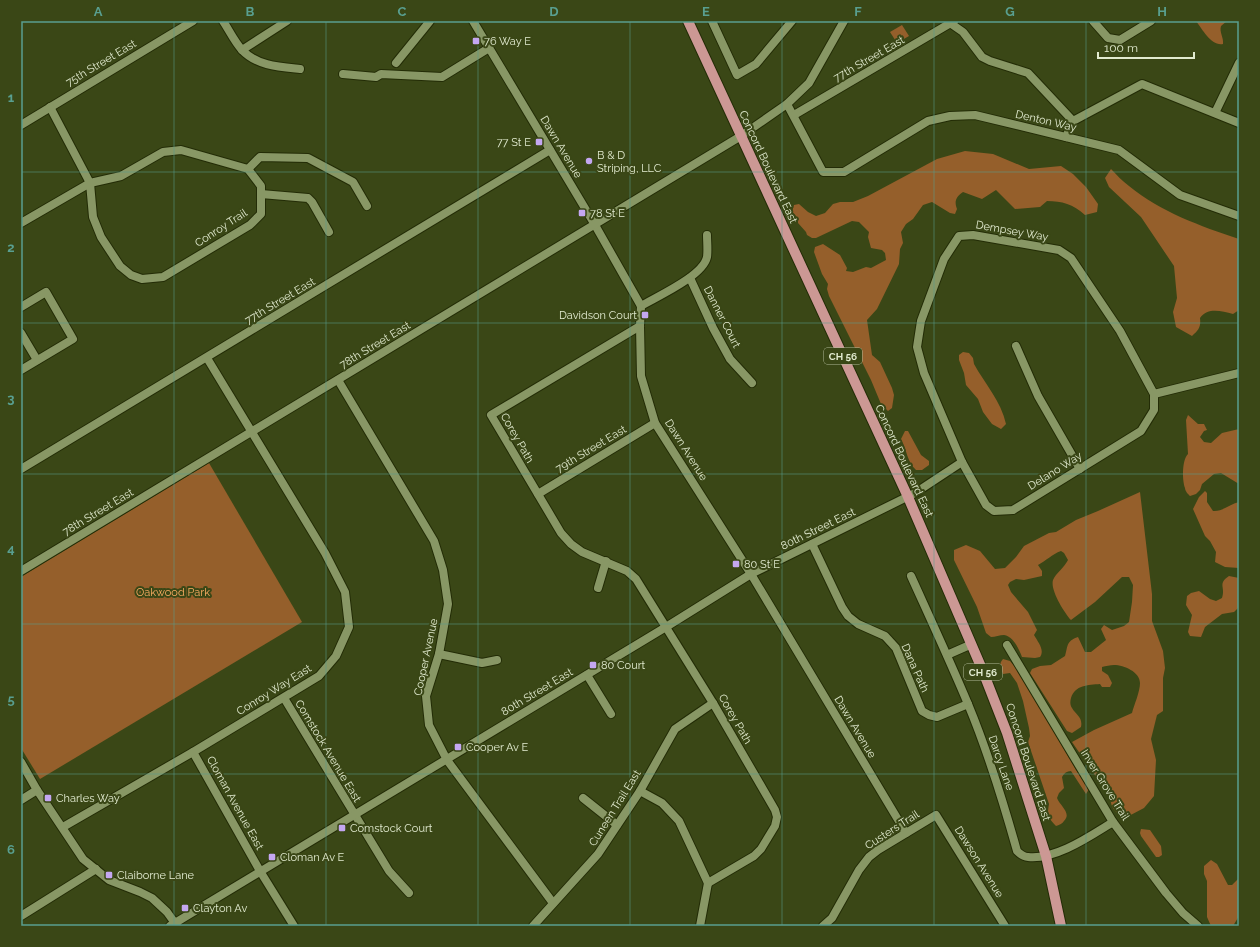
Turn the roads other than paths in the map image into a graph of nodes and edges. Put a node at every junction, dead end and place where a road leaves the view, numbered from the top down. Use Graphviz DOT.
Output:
graph roads {
  1 [pos="193,21"];
  2 [pos="223,21"];
  3 [pos="287,21"];
  4 [pos="430,21"];
  5 [pos="473,21"];
  6 [pos="688,21"];
  7 [pos="712,21"];
  8 [pos="792,21"];
  9 [pos="844,21"];
  10 [pos="1093,21"];
  11 [pos="1151,21"];
  12 [pos="952,22"];
  13 [pos="489,48"];
  14 [pos="242,50"];
  15 [pos="396,63"];
  16 [pos="1239,63"];
  17 [pos="300,69"];
  18 [pos="343,74"];
  19 [pos="787,104"];
  20 [pos="50,107"];
  21 [pos="1215,113"];
  22 [pos="794,115"];
  23 [pos="1073,121"];
  24 [pos="1239,123"];
  25 [pos="21,125"];
  26 [pos="741,136"];
  27 [pos="1066,137"];
  28 [pos="550,150"];
  29 [pos="248,169"];
  30 [pos="90,183"];
  31 [pos="261,194"];
  32 [pos="367,206"];
  33 [pos="1239,216"];
  34 [pos="21,224"];
  35 [pos="595,225"];
  36 [pos="329,232"];
  37 [pos="707,235"];
  38 [pos="690,278"];
  39 [pos="641,306"];
  40 [pos="21,307"];
  41 [pos="640,326"];
  42 [pos="21,333"];
  43 [pos="1016,346"];
  44 [pos="207,358"];
  45 [pos="38,360"];
  46 [pos="21,370"];
  47 [pos="1239,373"];
  48 [pos="338,380"];
  49 [pos="752,383"];
  50 [pos="1154,394"];
  51 [pos="656,423"];
  52 [pos="251,432"];
  53 [pos="962,462"];
  54 [pos="21,469"];
  55 [pos="1080,469"];
  56 [pos="538,494"];
  57 [pos="908,497"];
  58 [pos="812,544"];
  59 [pos="606,561"];
  60 [pos="21,571"];
  61 [pos="750,574"];
  62 [pos="911,576"];
  63 [pos="598,588"];
  64 [pos="666,627"];
  65 [pos="972,644"];
  66 [pos="1008,645"];
  67 [pos="439,654"];
  68 [pos="947,655"];
  69 [pos="497,660"];
  70 [pos="588,675"];
  71 [pos="284,698"];
  72 [pos="713,703"];
  73 [pos="968,704"];
  74 [pos="611,714"];
  75 [pos="193,752"];
  76 [pos="446,760"];
  77 [pos="21,762"];
  78 [pos="37,790"];
  79 [pos="640,791"];
  80 [pos="583,798"];
  81 [pos="21,800"];
  82 [pos="354,815"];
  83 [pos="936,815"];
  84 [pos="1113,822"];
  85 [pos="617,825"];
  86 [pos="63,827"];
  87 [pos="906,833"];
  88 [pos="1046,856"];
  89 [pos="96,869"];
  90 [pos="260,871"];
  91 [pos="708,883"];
  92 [pos="409,893"];
  93 [pos="553,903"];
  94 [pos="21,916"];
  95 [pos="1004,924"];
  96 [pos="174,925"];
  97 [pos="294,926"];
  98 [pos="533,926"];
  99 [pos="700,926"];
  100 [pos="823,926"];
  101 [pos="1061,926"];
  102 [pos="1198,926"];
  1 -- 20 [label="street, 75th Street East"];
  2 -- 14 [label="street"];
  3 -- 14 [label="street"];
  4 -- 15 [label="street"];
  5 -- 13 [label="street, Dawn Avenue"];
  6 -- 26 [label="main road, Concord Boulevard East / CH 56"];
  7 -- 8 [label="street"];
  9 -- 19 [label="street, 78th Street East"];
  10 -- 11 [label="street"];
  12 -- 22 [label="street, 77th Street East"];
  12 -- 23 [label="street"];
  13 -- 18 [label="street"];
  13 -- 28 [label="street, Dawn Avenue"];
  14 -- 17 [label="street"];
  16 -- 21 [label="street"];
  19 -- 22 [label="street"];
  19 -- 26 [label="street, 78th Street East"];
  20 -- 25 [label="street, 75th Street East"];
  20 -- 30 [label="street, Conroy Trail"];
  21 -- 23 [label="street"];
  21 -- 24 [label="street"];
  22 -- 27 [label="street, Denton Way"];
  23 -- 27 [label="street"];
  26 -- 35 [label="street, 78th Street East"];
  26 -- 57 [label="main road, Concord Boulevard East / CH 56"];
  27 -- 33 [label="street, Denton Way"];
  28 -- 35 [label="street, Dawn Avenue"];
  28 -- 44 [label="street, 77th Street East"];
  29 -- 30 [label="street"];
  29 -- 31 [label="street, Conroy Trail"];
  29 -- 32 [label="street"];
  30 -- 31 [label="street, Conroy Trail"];
  30 -- 34 [label="street"];
  31 -- 36 [label="street"];
  35 -- 39 [label="street, Dawn Avenue"];
  35 -- 48 [label="street, 78th Street East"];
  37 -- 38 [label="street"];
  38 -- 39 [label="street"];
  38 -- 49 [label="street, Danner Court"];
  39 -- 41 [label="street, Dawn Avenue"];
  40 -- 45 [label="street"];
  41 -- 51 [label="street, Dawn Avenue"];
  41 -- 56 [label="street, Corey Path"];
  42 -- 45 [label="street"];
  43 -- 55 [label="street"];
  44 -- 52 [label="street, Conroy Way East"];
  44 -- 54 [label="street, 77th Street East"];
  45 -- 46 [label="street"];
  47 -- 50 [label="street"];
  48 -- 52 [label="street, 78th Street East"];
  48 -- 67 [label="street, Cooper Avenue"];
  50 -- 53 [label="street, Dempsey Way"];
  50 -- 55 [label="street, Delano Way"];
  51 -- 56 [label="street, 79th Street East"];
  51 -- 61 [label="street, Dawn Avenue"];
  52 -- 60 [label="street, 78th Street East"];
  52 -- 71 [label="street, Conroy Way East"];
  53 -- 55 [label="street, Delano Way"];
  53 -- 57 [label="street, 80th Street East"];
  56 -- 59 [label="street, Corey Path"];
  57 -- 58 [label="street, 80th Street East"];
  57 -- 65 [label="main road, Concord Boulevard East / CH 56"];
  58 -- 61 [label="street, 80th Street East"];
  58 -- 73 [label="street, Dana Path"];
  59 -- 63 [label="street"];
  59 -- 64 [label="street, Corey Path"];
  61 -- 64 [label="street, 80th Street East"];
  61 -- 87 [label="street, Dawn Avenue"];
  62 -- 68 [label="street, Darcy Lane"];
  64 -- 70 [label="street, 80th Street East"];
  64 -- 72 [label="street, Corey Path"];
  65 -- 68 [label="street"];
  65 -- 88 [label="main road, Concord Boulevard East / CH 56"];
  66 -- 84 [label="street, Inver Grove Trail"];
  67 -- 69 [label="street"];
  67 -- 76 [label="street, Cooper Avenue"];
  68 -- 73 [label="street, Darcy Lane"];
  70 -- 74 [label="street"];
  70 -- 76 [label="street, 80th Street East"];
  71 -- 75 [label="street, Conroy Way East"];
  71 -- 82 [label="street, Comstock Avenue East"];
  72 -- 79 [label="street, Cuneen Trail East"];
  72 -- 91 [label="street, Corey Path"];
  73 -- 88 [label="street, Darcy Lane"];
  75 -- 86 [label="street, Conroy Way East"];
  75 -- 90 [label="street, Cloman Avenue East"];
  76 -- 82 [label="street, 80th Street East"];
  76 -- 93 [label="street, Cooper Avenue"];
  77 -- 78 [label="street"];
  78 -- 81 [label="street"];
  78 -- 86 [label="street"];
  79 -- 85 [label="street, Cuneen Trail East"];
  79 -- 91 [label="street"];
  80 -- 85 [label="street"];
  82 -- 90 [label="street, 80th Street East"];
  82 -- 92 [label="street, Comstock Avenue East"];
  83 -- 87 [label="street, Custers Trail"];
  83 -- 95 [label="street, Dawson Avenue"];
  84 -- 88 [label="street, Darcy Lane"];
  84 -- 102 [label="street, Inver Grove Trail"];
  85 -- 93 [label="street, Cuneen Trail East"];
  86 -- 89 [label="street"];
  87 -- 100 [label="street, Custers Trail"];
  88 -- 101 [label="main road, Concord Boulevard East / CH 56"];
  89 -- 94 [label="street"];
  89 -- 96 [label="street"];
  90 -- 96 [label="street, 80th Street East"];
  90 -- 97 [label="street, Cloman Avenue East"];
  91 -- 99 [label="street"];
  93 -- 98 [label="street, Cuneen Trail East"];
}
